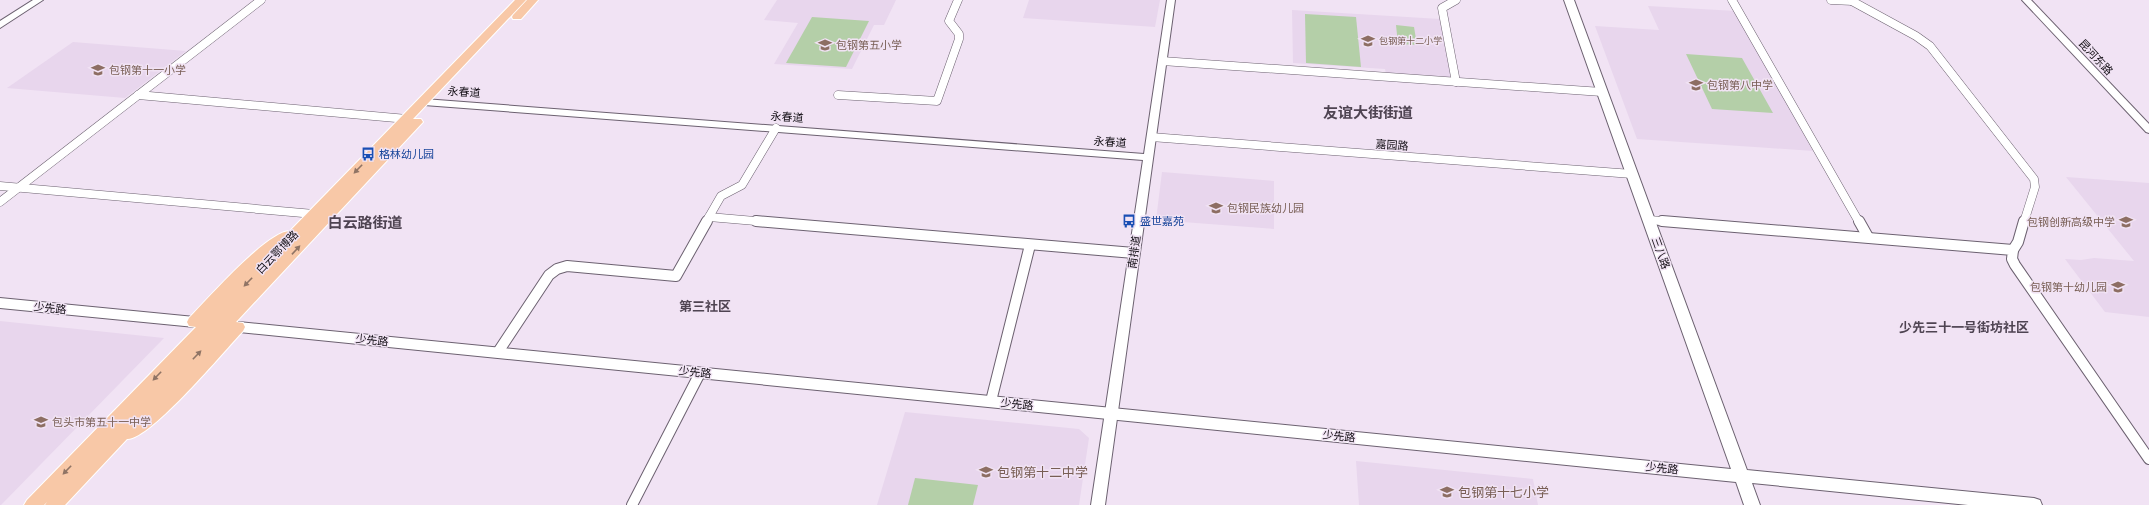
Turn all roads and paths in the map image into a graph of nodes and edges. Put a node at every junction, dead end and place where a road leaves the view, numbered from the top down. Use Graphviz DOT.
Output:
graph roads {
  1 [pos="39,0"];
  2 [pos="261,0"];
  3 [pos="958,0"];
  4 [pos="1171,0"];
  5 [pos="1456,0"];
  6 [pos="1569,0"];
  7 [pos="1732,0"];
  8 [pos="1831,0"];
  9 [pos="2026,0"];
  10 [pos="531,1"];
  11 [pos="1852,1"];
  12 [pos="0,24"];
  13 [pos="1162,61"];
  14 [pos="1456,82"];
  15 [pos="1602,92"];
  16 [pos="138,95"];
  17 [pos="838,95"];
  18 [pos="430,102"];
  19 [pos="407,119"];
  20 [pos="776,128"];
  21 [pos="2149,130"];
  22 [pos="1151,137"];
  23 [pos="1148,157"];
  24 [pos="1632,174"];
  25 [pos="0,186"];
  26 [pos="18,188"];
  27 [pos="0,202"];
  28 [pos="314,214"];
  29 [pos="709,217"];
  30 [pos="1649,220"];
  31 [pos="1868,236"];
  32 [pos="1030,244"];
  33 [pos="2013,250"];
  34 [pos="1134,253"];
  35 [pos="0,303"];
  36 [pos="201,323"];
  37 [pos="232,326"];
  38 [pos="498,352"];
  39 [pos="700,372"];
  40 [pos="991,401"];
  41 [pos="1112,413"];
  42 [pos="2149,459"];
  43 [pos="1742,476"];
  44 [pos="33,505"];
  45 [pos="54,505"];
  46 [pos="632,505"];
  47 [pos="1098,505"];
  48 [pos="1752,505"];
  49 [pos="2034,505"];
  1 -- 12 [label="street"];
  2 -- 16 [label="street"];
  3 -- 17 [label="street"];
  4 -- 13 [label="street, 南排道"];
  5 -- 14 [label="street"];
  6 -- 15 [label="main road, 三八路"];
  7 -- 31 [label="street"];
  8 -- 11 [label="street"];
  9 -- 21 [label="street, 昆河东路"];
  10 -- 18 [label="main road, 白云鄂博路"];
  11 -- 33 [label="street"];
  13 -- 14 [label="street"];
  13 -- 22 [label="street, 南排道"];
  14 -- 15 [label="street"];
  15 -- 24 [label="main road, 三八路"];
  16 -- 19 [label="street"];
  16 -- 26 [label="street"];
  18 -- 19 [label="main road, 白云鄂博路"];
  18 -- 20 [label="street, 永春道"];
  37 -- 18 [label="main road, 白云鄂博路, one-way"];
  19 -- 28 [label="main road, 白云鄂博路, one-way"];
  20 -- 23 [label="street, 永春道"];
  20 -- 29 [label="street"];
  22 -- 23 [label="street, 南排道"];
  22 -- 24 [label="street, 嘉园路"];
  23 -- 34 [label="street, 南排道"];
  24 -- 30 [label="main road, 三八路"];
  25 -- 26 [label="street"];
  26 -- 27 [label="street"];
  26 -- 28 [label="street"];
  28 -- 36 [label="main road, 白云鄂博路, one-way"];
  29 -- 32 [label="street"];
  29 -- 38 [label="street"];
  30 -- 31 [label="street"];
  30 -- 43 [label="main road, 三八路"];
  31 -- 33 [label="street"];
  32 -- 34 [label="street"];
  32 -- 40 [label="street"];
  33 -- 42 [label="street"];
  34 -- 41 [label="street, 南排道"];
  35 -- 36 [label="main road, 少先路"];
  36 -- 37 [label="main road, 少先路"];
  36 -- 44 [label="main road, one-way"];
  37 -- 38 [label="main road, 少先路"];
  45 -- 37 [label="main road, 白云鄂博路, one-way"];
  38 -- 39 [label="main road, 少先路"];
  39 -- 40 [label="main road, 少先路"];
  39 -- 46 [label="street"];
  40 -- 41 [label="main road, 少先路"];
  41 -- 43 [label="main road, 少先路"];
  41 -- 47 [label="street, 南排道"];
  43 -- 48 [label="main road, 三八路"];
  43 -- 49 [label="main road, 少先路"];
}
